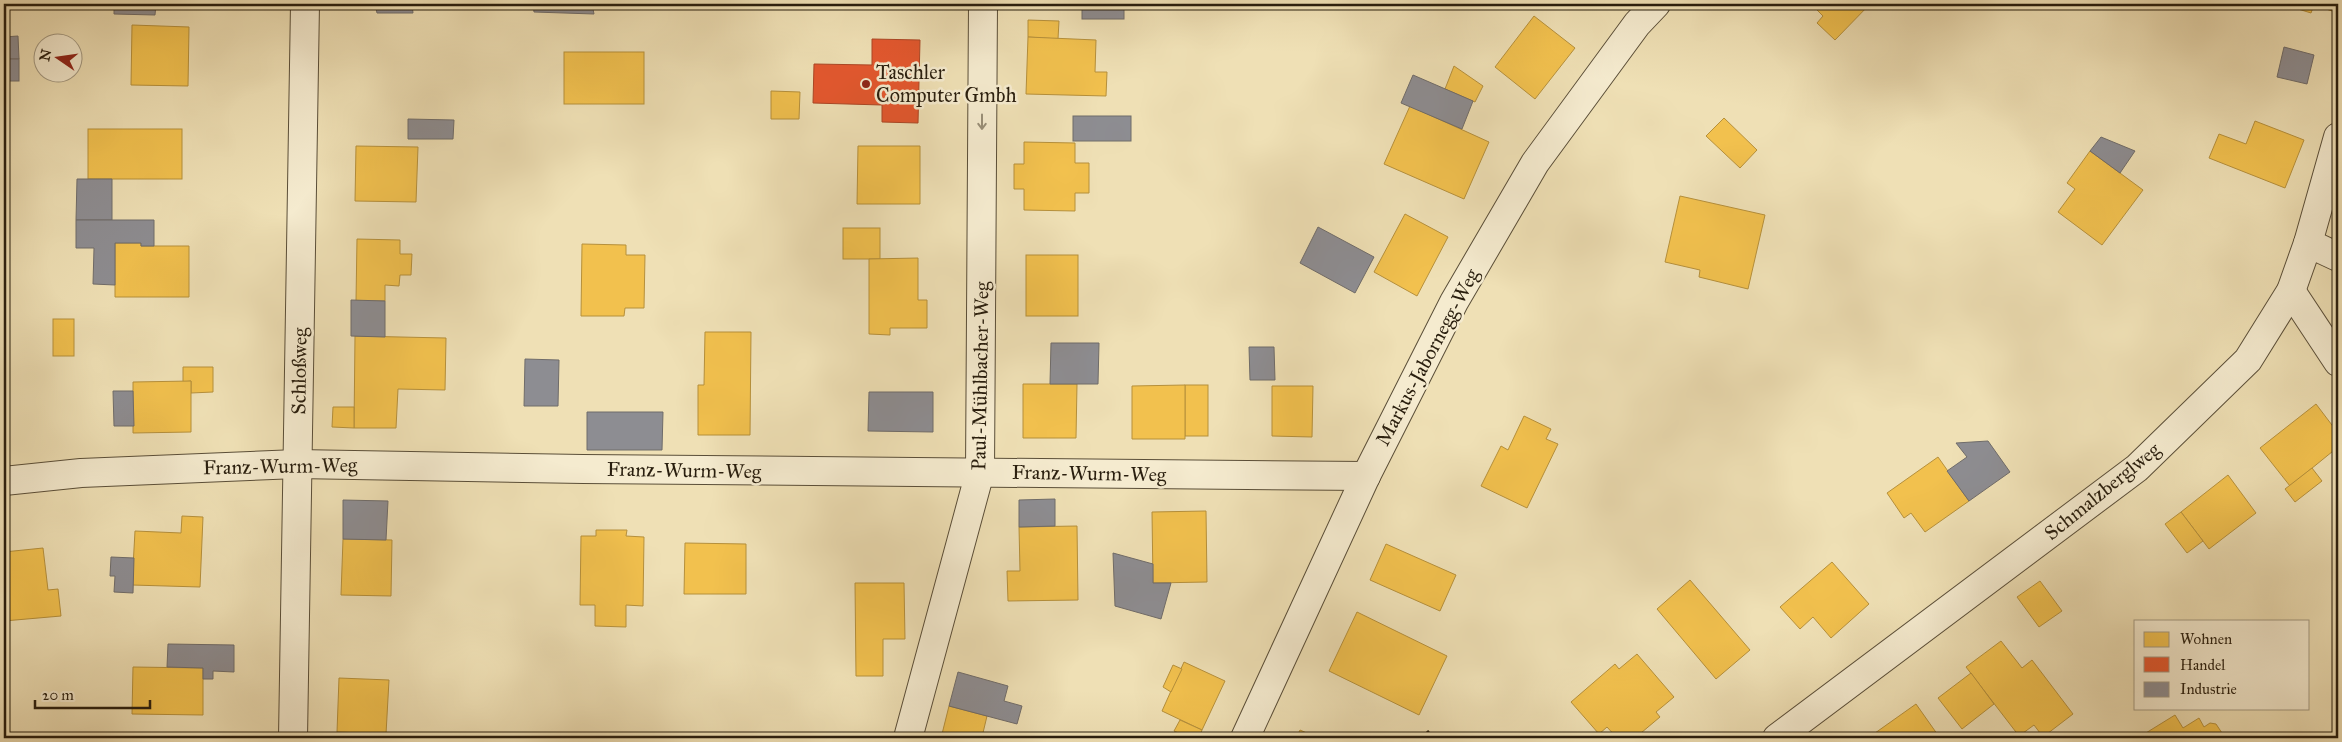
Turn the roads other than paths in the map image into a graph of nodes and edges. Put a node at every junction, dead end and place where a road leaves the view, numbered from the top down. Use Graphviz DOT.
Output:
graph roads {
  1 [pos="305,4"];
  2 [pos="983,4"];
  3 [pos="1656,4"];
  4 [pos="2338,138"];
  5 [pos="2308,243"];
  6 [pos="2338,257"];
  7 [pos="2291,291"];
  8 [pos="2338,362"];
  9 [pos="297,464"];
  10 [pos="980,472"];
  11 [pos="1366,476"];
  12 [pos="4,481"];
  13 [pos="293,738"];
  14 [pos="908,738"];
  15 [pos="1245,738"];
  16 [pos="1777,738"];
  1 -- 9 [label="street, Schloßweg"];
  2 -- 10 [label="street, Paul-Mühlbacher-Weg, one-way"];
  3 -- 11 [label="street, Markus-Jabornegg-Weg"];
  4 -- 5 [label="street, Schmalzberglweg"];
  5 -- 6 [label="street"];
  5 -- 7 [label="street, Schmalzberglweg"];
  7 -- 8 [label="street"];
  7 -- 16 [label="street, Schmalzberglweg"];
  9 -- 10 [label="street, Franz-Wurm-Weg"];
  9 -- 12 [label="street, Franz-Wurm-Weg"];
  9 -- 13 [label="street, Schloßweg"];
  10 -- 11 [label="street, Franz-Wurm-Weg"];
  10 -- 14 [label="street, Paul-Mühlbacher-Weg"];
  11 -- 15 [label="street, Markus-Jabornegg-Weg"];
}
